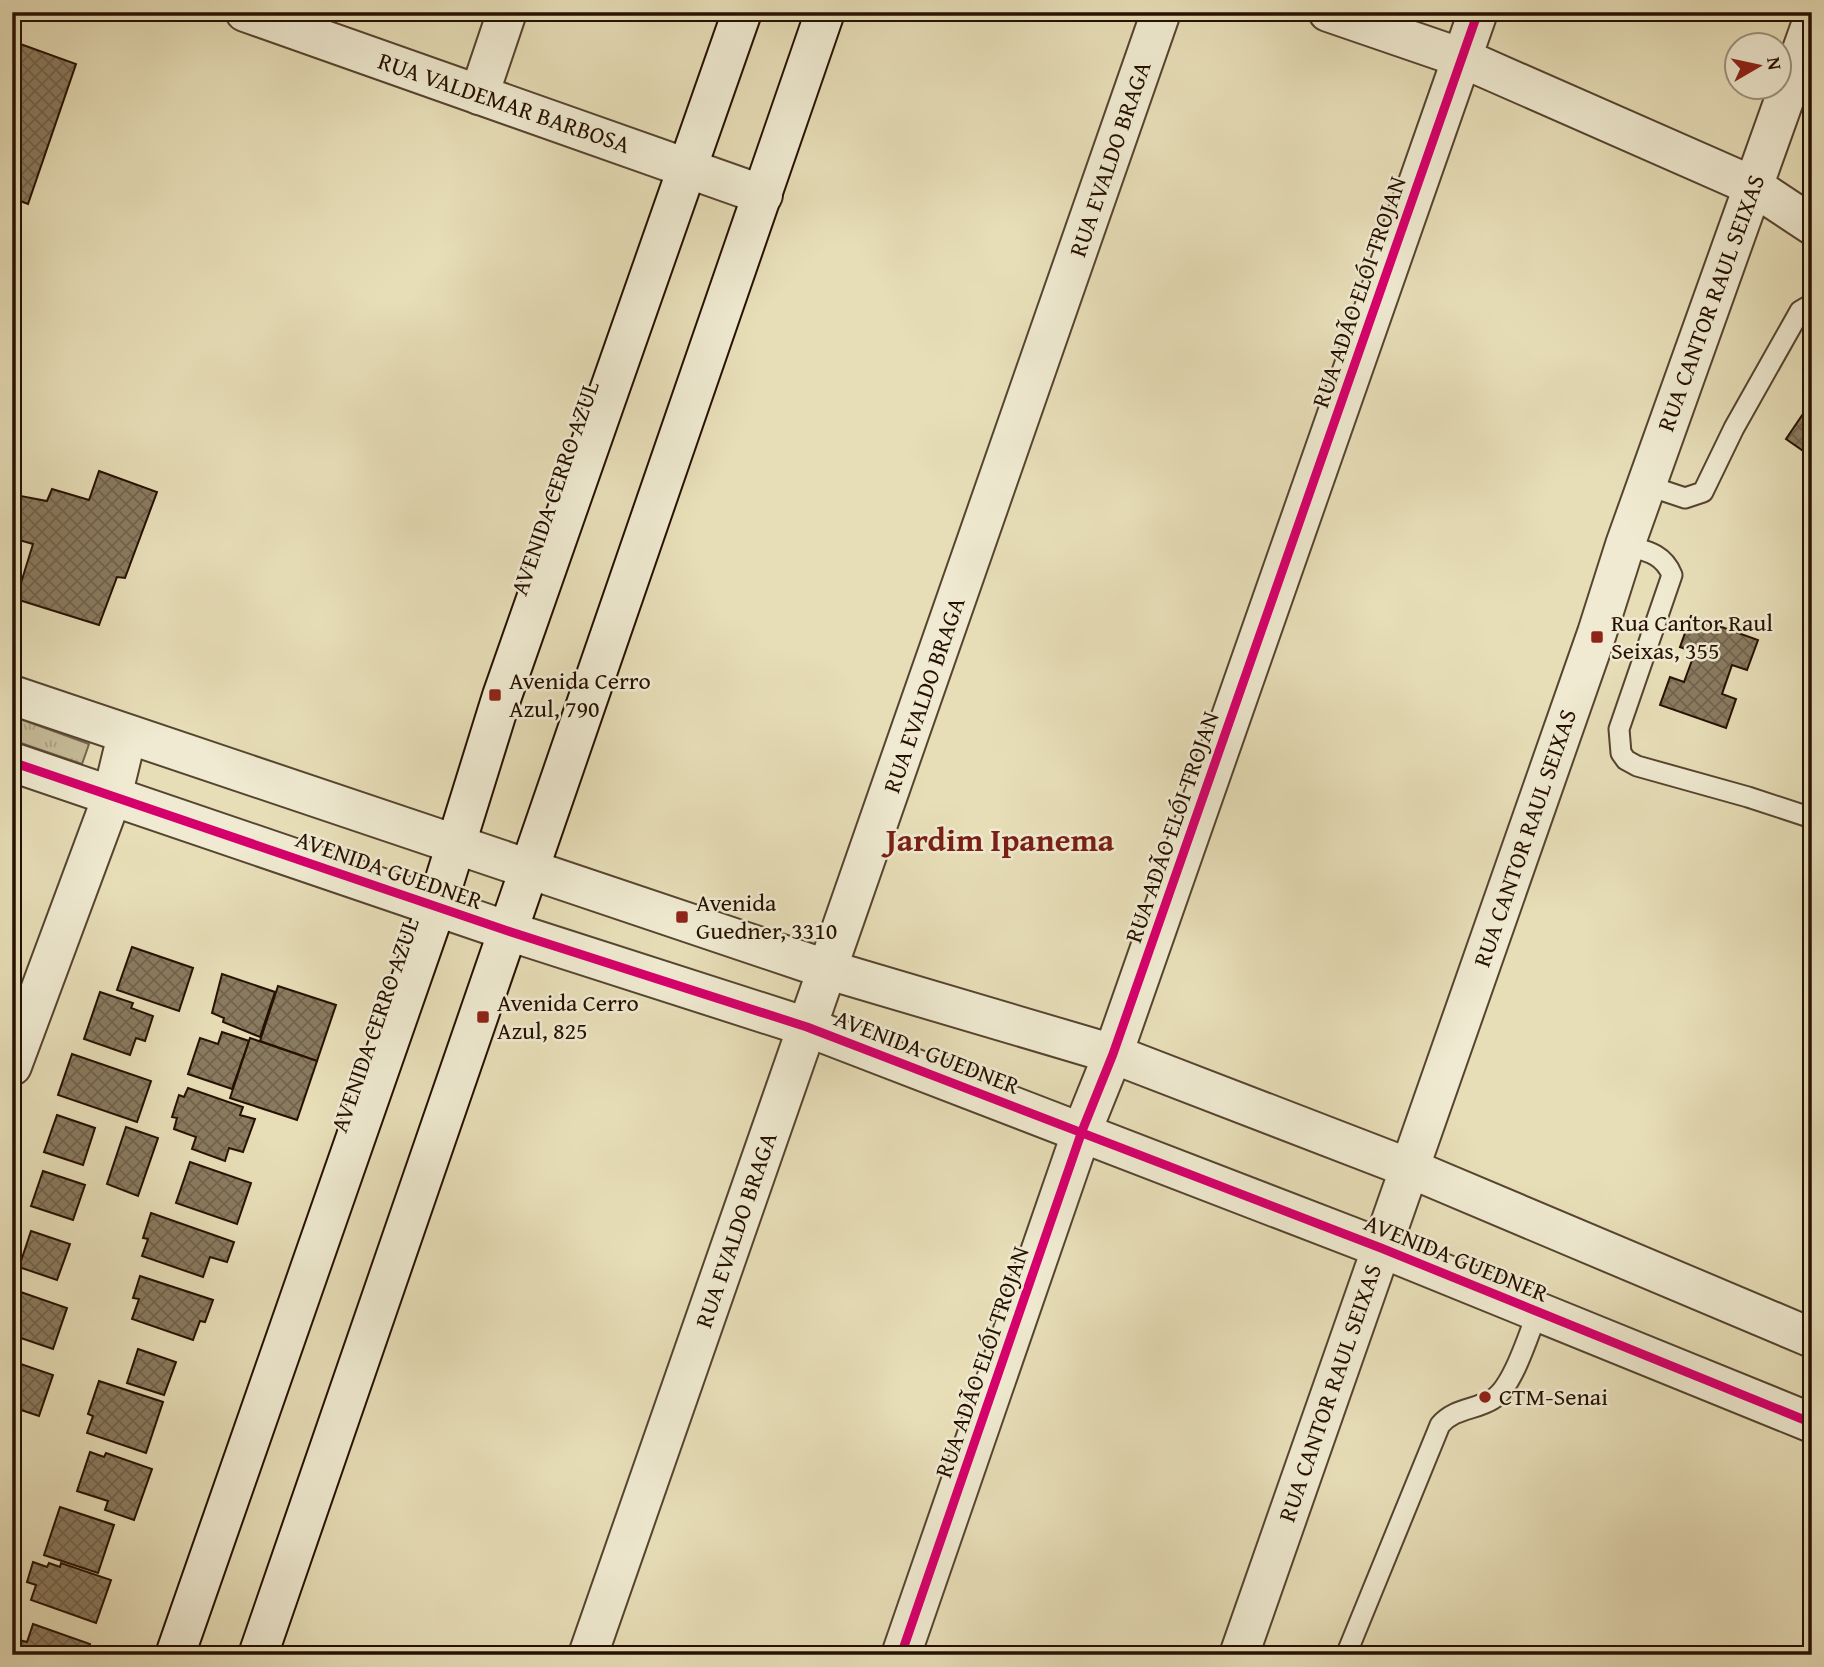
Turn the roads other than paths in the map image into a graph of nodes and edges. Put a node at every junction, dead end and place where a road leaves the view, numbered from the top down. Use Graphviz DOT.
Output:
graph roads {
  1 [pos="245,12"];
  2 [pos="507,12"];
  3 [pos="742,12"];
  4 [pos="825,12"];
  5 [pos="1161,12"];
  6 [pos="1328,12"];
  7 [pos="1478,12"];
  8 [pos="1812,22"];
  9 [pos="1462,58"];
  10 [pos="479,95"];
  11 [pos="687,168"];
  12 [pos="1753,186"];
  13 [pos="762,195"];
  14 [pos="1812,225"];
  15 [pos="1812,304"];
  16 [pos="1646,485"];
  17 [pos="1625,545"];
  18 [pos="12,695"];
  19 [pos="127,735"];
  20 [pos="12,761"];
  21 [pos="111,797"];
  22 [pos="1812,818"];
  23 [pos="457,844"];
  24 [pos="531,868"];
  25 [pos="437,905"];
  26 [pos="510,932"];
  27 [pos="829,970"];
  28 [pos="807,1027"];
  29 [pos="1113,1054"];
  30 [pos="12,1066"];
  31 [pos="1082,1131"];
  32 [pos="1409,1168"];
  33 [pos="1381,1248"];
  34 [pos="1538,1311"];
  35 [pos="1812,1338"];
  36 [pos="1812,1423"];
  37 [pos="175,1655"];
  38 [pos="258,1655"];
  39 [pos="588,1655"];
  40 [pos="901,1655"];
  41 [pos="1239,1655"];
  42 [pos="1346,1655"];
  1 -- 10 [label="street, RUA VALDEMAR BARBOSA"];
  2 -- 10 [label="street"];
  3 -- 11 [label="street, AVENIDA CERRO AZUL"];
  4 -- 13 [label="street"];
  5 -- 27 [label="street, RUA EVALDO BRAGA"];
  6 -- 9 [label="street"];
  7 -- 9 [label="street, RUA ADÃO ELÓI TROJAN"];
  8 -- 12 [label="street, RUA CANTOR RAUL SEIXAS"];
  9 -- 12 [label="street"];
  9 -- 29 [label="street, RUA ADÃO ELÓI TROJAN"];
  10 -- 11 [label="street, RUA VALDEMAR BARBOSA"];
  11 -- 13 [label="street, RUA VALDEMAR BARBOSA"];
  11 -- 23 [label="street, AVENIDA CERRO AZUL"];
  12 -- 14 [label="street"];
  12 -- 16 [label="street, RUA CANTOR RAUL SEIXAS"];
  13 -- 24 [label="street"];
  15 -- 16 [label="lane"];
  16 -- 17 [label="street, RUA CANTOR RAUL SEIXAS"];
  17 -- 22 [label="lane"];
  17 -- 32 [label="street, RUA CANTOR RAUL SEIXAS"];
  18 -- 19 [label="street, AVENIDA GUEDNER"];
  19 -- 21 [label="street"];
  19 -- 23 [label="street, AVENIDA GUEDNER"];
  20 -- 21 [label="street, AVENIDA GUEDNER"];
  21 -- 25 [label="street, AVENIDA GUEDNER"];
  21 -- 30 [label="street"];
  23 -- 24 [label="street, AVENIDA GUEDNER"];
  23 -- 25 [label="street, AVENIDA CERRO AZUL"];
  24 -- 26 [label="street"];
  24 -- 27 [label="street, AVENIDA GUEDNER"];
  25 -- 26 [label="street, AVENIDA GUEDNER"];
  25 -- 37 [label="street, AVENIDA CERRO AZUL"];
  26 -- 28 [label="street, AVENIDA GUEDNER"];
  26 -- 38 [label="street"];
  27 -- 28 [label="street, RUA EVALDO BRAGA"];
  27 -- 29 [label="street, AVENIDA GUEDNER"];
  28 -- 31 [label="street, AVENIDA GUEDNER"];
  28 -- 39 [label="street, RUA EVALDO BRAGA"];
  29 -- 31 [label="street, RUA ADÃO ELÓI TROJAN"];
  29 -- 32 [label="street, AVENIDA GUEDNER"];
  31 -- 33 [label="street, AVENIDA GUEDNER"];
  31 -- 40 [label="street, RUA ADÃO ELÓI TROJAN"];
  32 -- 33 [label="street, RUA CANTOR RAUL SEIXAS"];
  32 -- 35 [label="street, AVENIDA GUEDNER"];
  33 -- 34 [label="street, AVENIDA GUEDNER"];
  33 -- 41 [label="street, RUA CANTOR RAUL SEIXAS"];
  34 -- 36 [label="street, AVENIDA GUEDNER"];
  34 -- 42 [label="lane"];
}
